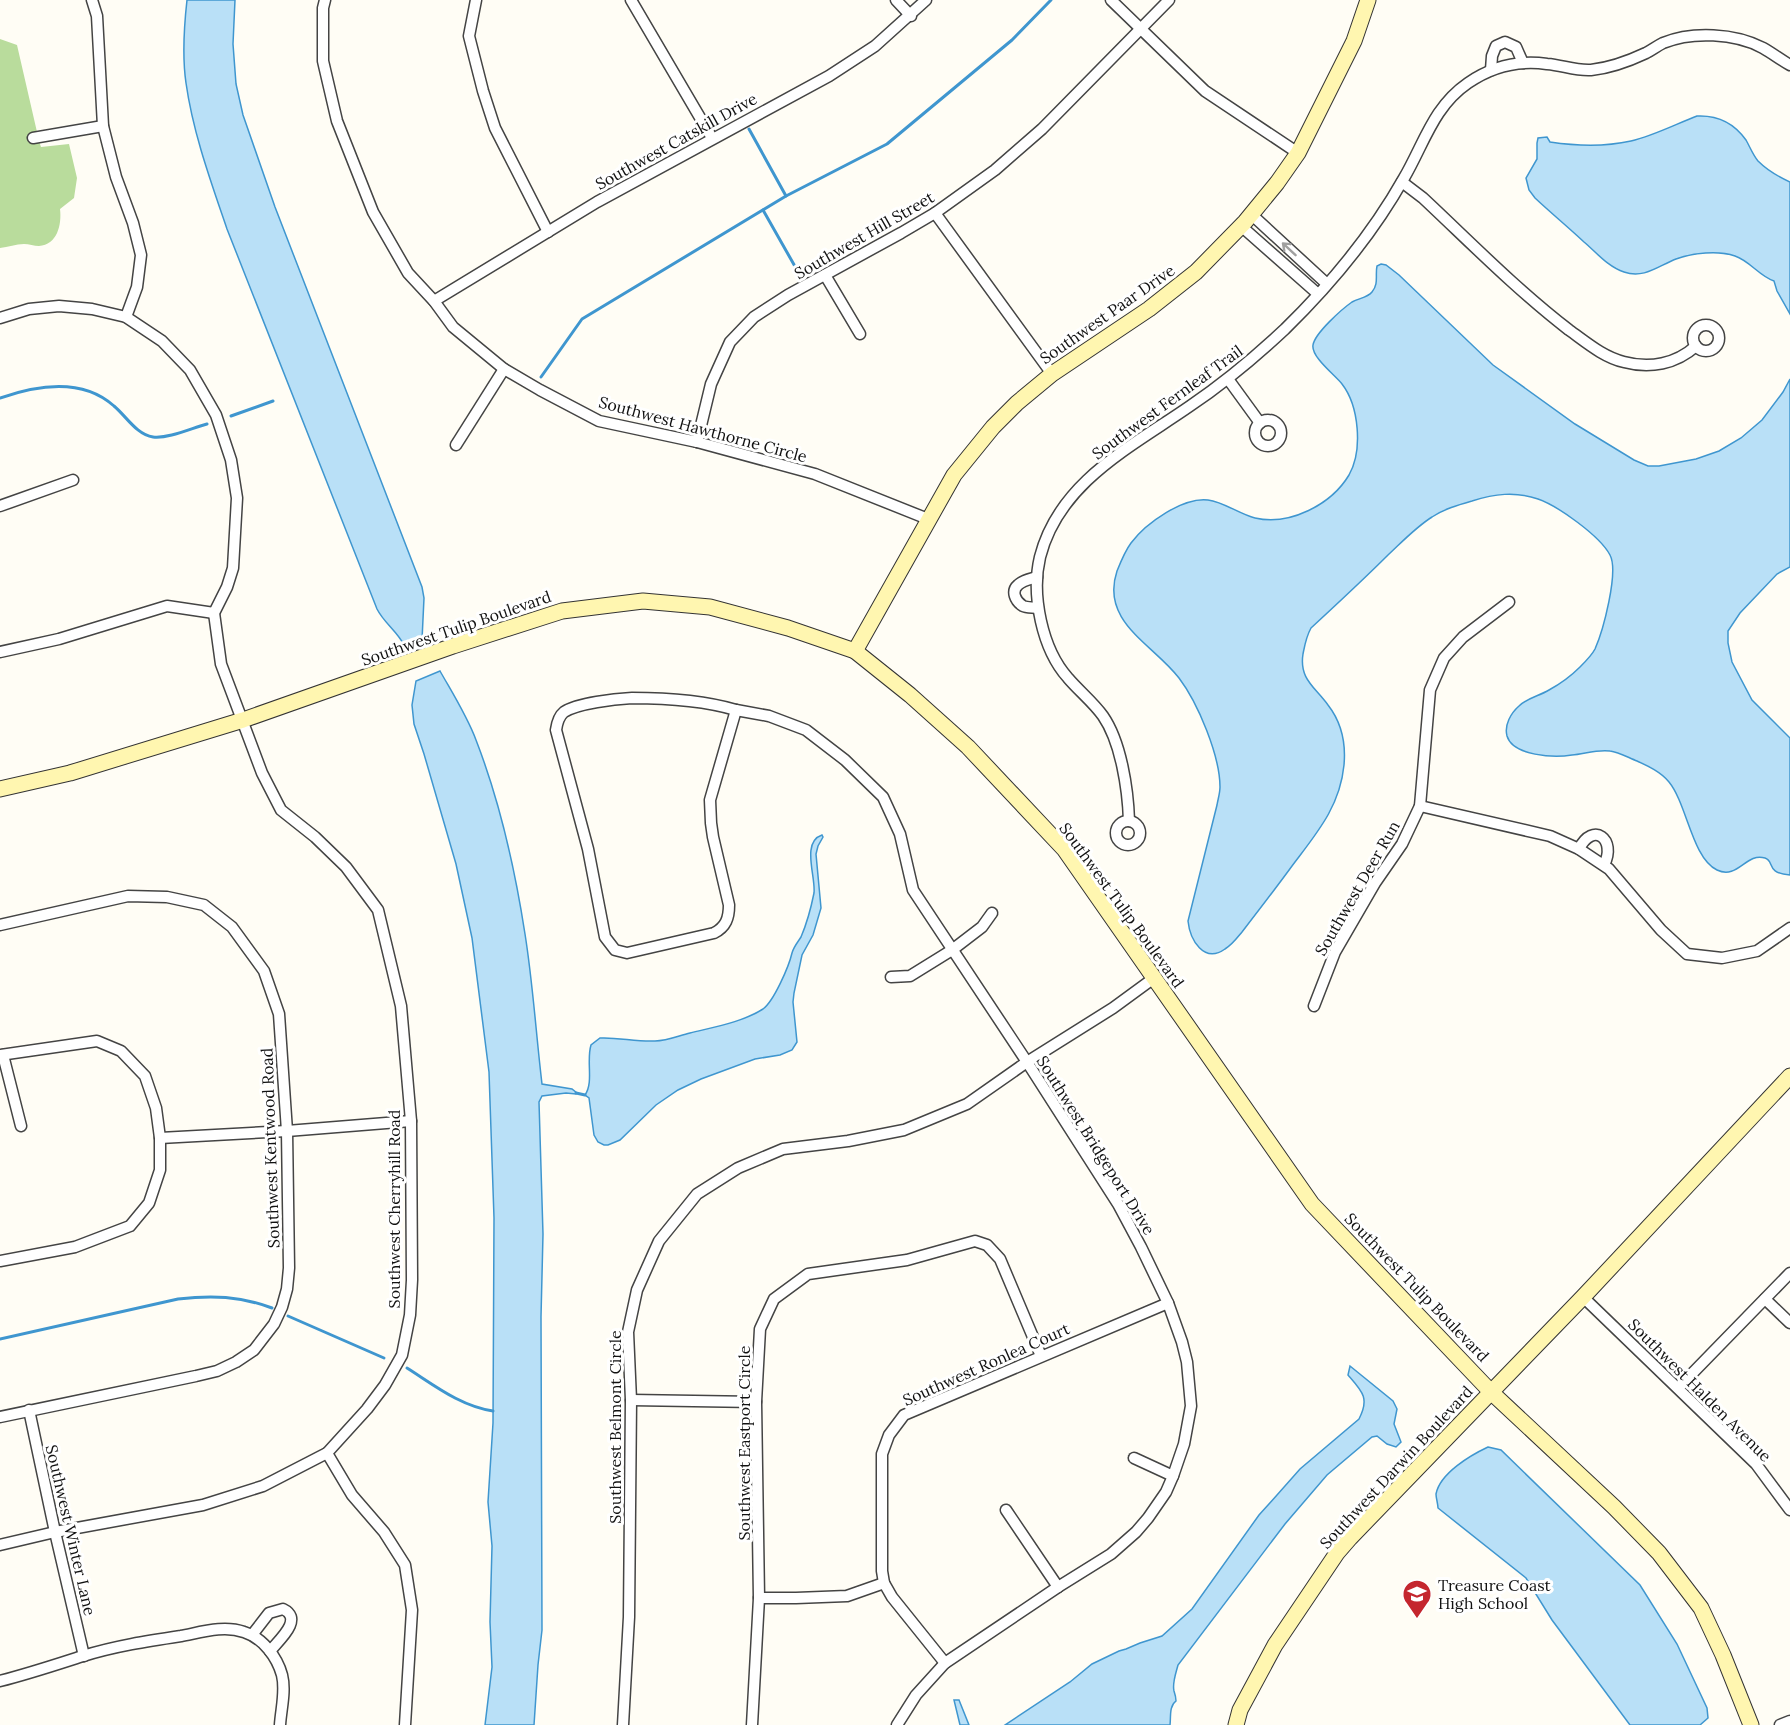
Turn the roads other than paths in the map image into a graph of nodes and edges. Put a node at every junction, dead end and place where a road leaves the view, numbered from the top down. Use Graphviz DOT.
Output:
graph roads {
  1 [pos="92,0"];
  2 [pos="325,0"];
  3 [pos="476,0"];
  4 [pos="631,0"];
  5 [pos="896,0"];
  6 [pos="926,0"];
  7 [pos="1111,0"];
  8 [pos="1169,0"];
  9 [pos="1368,0"];
  10 [pos="911,16"];
  11 [pos="1140,30"];
  12 [pos="1523,63"];
  13 [pos="1790,65"];
  14 [pos="1491,70"];
  15 [pos="104,126"];
  16 [pos="33,138"];
  17 [pos="712,138"];
  18 [pos="1298,153"];
  19 [pos="1402,182"];
  20 [pos="935,213"];
  21 [pos="1246,220"];
  22 [pos="548,232"];
  23 [pos="825,275"];
  24 [pos="1327,284"];
  25 [pos="1318,294"];
  26 [pos="434,301"];
  27 [pos="126,317"];
  28 [pos="0,318"];
  29 [pos="860,334"];
  30 [pos="1696,346"];
  31 [pos="504,369"];
  32 [pos="1052,374"];
  33 [pos="1228,379"];
  34 [pos="1260,423"];
  35 [pos="698,442"];
  36 [pos="456,445"];
  37 [pos="73,480"];
  38 [pos="0,506"];
  39 [pos="928,519"];
  40 [pos="1037,577"];
  41 [pos="1509,602"];
  42 [pos="1038,608"];
  43 [pos="214,613"];
  44 [pos="855,651"];
  45 [pos="0,652"];
  46 [pos="736,710"];
  47 [pos="243,720"];
  48 [pos="0,789"];
  49 [pos="1420,806"];
  50 [pos="1129,820"];
  51 [pos="1579,849"];
  52 [pos="1604,865"];
  53 [pos="992,913"];
  54 [pos="0,925"];
  55 [pos="1790,928"];
  56 [pos="952,950"];
  57 [pos="891,977"];
  58 [pos="1154,978"];
  59 [pos="1314,1006"];
  60 [pos="2,1055"];
  61 [pos="1027,1062"];
  62 [pos="1790,1076"];
  63 [pos="411,1121"];
  64 [pos="21,1125"];
  65 [pos="287,1131"];
  66 [pos="160,1138"];
  67 [pos="0,1261"];
  68 [pos="1790,1273"];
  69 [pos="1583,1297"];
  70 [pos="1765,1299"];
  71 [pos="1168,1303"];
  72 [pos="1790,1323"];
  73 [pos="1041,1356"];
  74 [pos="1678,1388"];
  75 [pos="1491,1392"];
  76 [pos="631,1400"];
  77 [pos="756,1402"];
  78 [pos="29,1410"];
  79 [pos="0,1417"];
  80 [pos="327,1453"];
  81 [pos="1134,1458"];
  82 [pos="1173,1476"];
  83 [pos="1006,1510"];
  84 [pos="1790,1510"];
  85 [pos="55,1532"];
  86 [pos="0,1545"];
  87 [pos="884,1583"];
  88 [pos="1058,1587"];
  89 [pos="759,1598"];
  90 [pos="252,1635"];
  91 [pos="270,1651"];
  92 [pos="84,1656"];
  93 [pos="945,1663"];
  94 [pos="0,1681"];
  95 [pos="1790,1721"];
  96 [pos="280,1725"];
  97 [pos="405,1725"];
  98 [pos="623,1725"];
  99 [pos="752,1725"];
  100 [pos="897,1725"];
  101 [pos="1236,1725"];
  102 [pos="1751,1725"];
  103 [pos="1780,1725"];
  1 -- 15 [label="street"];
  2 -- 26 [label="street, Southwest Hawthorne Circle"];
  3 -- 22 [label="street"];
  4 -- 17 [label="street"];
  5 -- 10 [label="street"];
  6 -- 10 [label="street, Southwest Catskill Drive"];
  7 -- 11 [label="street"];
  8 -- 11 [label="street, Southwest Hill Street"];
  9 -- 18 [label="street, Southwest Paar Drive"];
  10 -- 17 [label="street, Southwest Catskill Drive"];
  11 -- 18 [label="street"];
  11 -- 20 [label="street, Southwest Hill Street"];
  12 -- 13 [label="street, Southwest Fernleaf Trail"];
  12 -- 14 [label="street, Southwest Fernleaf Trail"];
  12 -- 14 [label="street"];
  14 -- 19 [label="street, Southwest Fernleaf Trail"];
  15 -- 16 [label="street"];
  15 -- 27 [label="street"];
  17 -- 22 [label="street, Southwest Catskill Drive"];
  18 -- 21 [label="street, Southwest Paar Drive"];
  19 -- 24 [label="street, Southwest Fernleaf Trail"];
  19 -- 30 [label="street"];
  20 -- 23 [label="street, Southwest Hill Street"];
  20 -- 32 [label="street"];
  24 -- 21 [label="street, one-way"];
  21 -- 25 [label="street"];
  21 -- 32 [label="street, Southwest Paar Drive"];
  22 -- 26 [label="street, Southwest Catskill Drive"];
  23 -- 29 [label="street"];
  23 -- 35 [label="street, Southwest Hill Street"];
  24 -- 25 [label="street, Southwest Fernleaf Trail"];
  25 -- 33 [label="street, Southwest Fernleaf Trail"];
  26 -- 31 [label="street, Southwest Hawthorne Circle"];
  27 -- 28 [label="street"];
  27 -- 43 [label="street"];
  31 -- 35 [label="street, Southwest Hawthorne Circle"];
  31 -- 36 [label="street"];
  32 -- 39 [label="street, Southwest Paar Drive"];
  33 -- 34 [label="street"];
  33 -- 40 [label="street, Southwest Fernleaf Trail"];
  35 -- 39 [label="street, Southwest Hawthorne Circle"];
  37 -- 38 [label="street"];
  39 -- 44 [label="street, Southwest Paar Drive"];
  40 -- 42 [label="street, Southwest Fernleaf Trail"];
  40 -- 42 [label="street"];
  41 -- 49 [label="street, Southwest Deer Run"];
  42 -- 50 [label="street, Southwest Fernleaf Trail"];
  43 -- 45 [label="street"];
  43 -- 47 [label="street, Southwest Cherryhill Road"];
  44 -- 47 [label="street, Southwest Tulip Boulevard"];
  44 -- 58 [label="street, Southwest Tulip Boulevard"];
  46 -- 46 [label="street, Southwest Bridgeport Drive"];
  46 -- 56 [label="street, Southwest Bridgeport Drive"];
  47 -- 48 [label="street, Southwest Tulip Boulevard"];
  47 -- 63 [label="street, Southwest Cherryhill Road"];
  49 -- 51 [label="street"];
  49 -- 59 [label="street, Southwest Deer Run"];
  51 -- 52 [label="street"];
  51 -- 52 [label="street"];
  52 -- 55 [label="street"];
  53 -- 56 [label="street"];
  54 -- 65 [label="street, Southwest Kentwood Road"];
  56 -- 57 [label="street"];
  56 -- 61 [label="street, Southwest Bridgeport Drive"];
  58 -- 61 [label="street, Southwest Belmont Circle"];
  58 -- 75 [label="street, Southwest Tulip Boulevard"];
  60 -- 64 [label="street"];
  60 -- 66 [label="street"];
  61 -- 71 [label="street, Southwest Bridgeport Drive"];
  61 -- 76 [label="street, Southwest Belmont Circle"];
  62 -- 69 [label="street, Southwest Darwin Boulevard"];
  63 -- 65 [label="street"];
  63 -- 80 [label="street, Southwest Cherryhill Road"];
  65 -- 66 [label="street"];
  65 -- 78 [label="street, Southwest Kentwood Road"];
  66 -- 67 [label="street"];
  68 -- 70 [label="street"];
  69 -- 74 [label="street, Southwest Halden Avenue"];
  69 -- 75 [label="street, Southwest Darwin Boulevard"];
  70 -- 72 [label="street"];
  70 -- 74 [label="street"];
  71 -- 73 [label="street, Southwest Ronlea Court"];
  71 -- 82 [label="street, Southwest Bridgeport Drive"];
  73 -- 77 [label="street, Southwest Eastport Circle"];
  73 -- 87 [label="street, Southwest Ronlea Court"];
  74 -- 84 [label="street, Southwest Halden Avenue"];
  75 -- 101 [label="street, Southwest Darwin Boulevard"];
  75 -- 102 [label="street, Southwest Tulip Boulevard"];
  76 -- 77 [label="street"];
  76 -- 98 [label="street, Southwest Belmont Circle"];
  77 -- 89 [label="street, Southwest Eastport Circle"];
  78 -- 79 [label="street, Southwest Kentwood Road"];
  78 -- 85 [label="street, Southwest Winter Lane"];
  80 -- 85 [label="street, Southwest Cherryhill Road"];
  80 -- 97 [label="street"];
  81 -- 82 [label="street"];
  82 -- 88 [label="street, Southwest Bridgeport Drive"];
  83 -- 88 [label="street"];
  85 -- 86 [label="street, Southwest Cherryhill Road"];
  85 -- 92 [label="street, Southwest Winter Lane"];
  87 -- 89 [label="street"];
  87 -- 93 [label="street, Southwest Ronlea Court"];
  88 -- 93 [label="street, Southwest Bridgeport Drive"];
  89 -- 99 [label="street, Southwest Eastport Circle"];
  90 -- 91 [label="street"];
  90 -- 91 [label="street"];
  90 -- 92 [label="street"];
  91 -- 96 [label="street"];
  92 -- 94 [label="street"];
  93 -- 100 [label="street, Southwest Bridgeport Drive"];
  95 -- 103 [label="street"];
}
